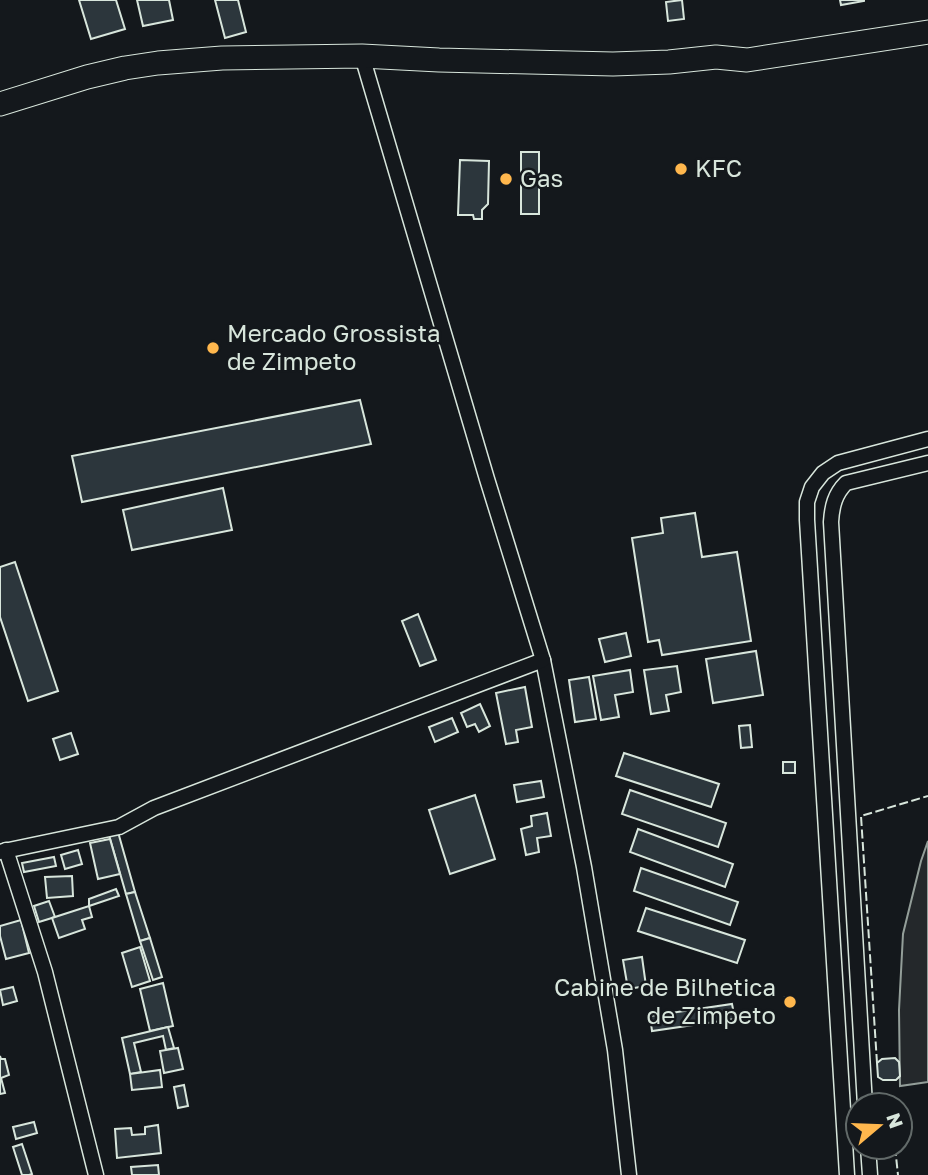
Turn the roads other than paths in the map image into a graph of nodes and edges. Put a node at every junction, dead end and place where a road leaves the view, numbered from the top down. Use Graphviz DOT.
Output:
graph roads {
  1 [pos="928,32"];
  2 [pos="362,56"];
  3 [pos="0,104"];
  4 [pos="928,439"];
  5 [pos="928,463"];
  6 [pos="543,660"];
  7 [pos="3,851"];
  8 [pos="864,1091"];
  9 [pos="96,1175"];
  10 [pos="629,1175"];
  11 [pos="848,1175"];
  1 -- 2 [label="highway"];
  2 -- 3 [label="highway"];
  2 -- 6 [label="street"];
  4 -- 11 [label="street"];
  5 -- 8 [label="street"];
  6 -- 7 [label="street"];
  6 -- 10 [label="street"];
  7 -- 9 [label="street"];
}
